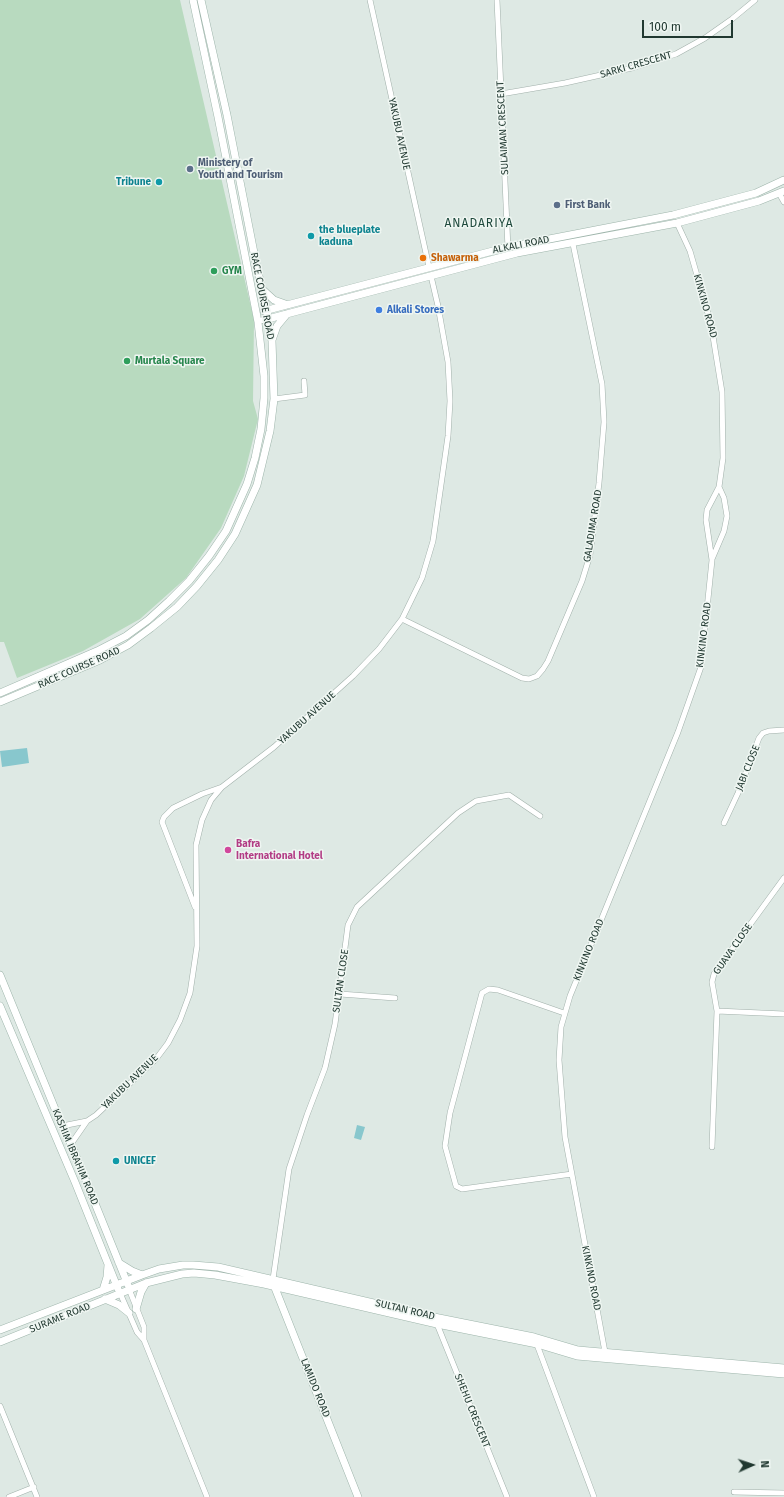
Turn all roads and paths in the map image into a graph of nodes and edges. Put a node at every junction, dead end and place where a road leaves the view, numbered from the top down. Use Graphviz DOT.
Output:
graph roads {
  1 [pos="193,0"];
  2 [pos="201,0"];
  3 [pos="370,0"];
  4 [pos="497,0"];
  5 [pos="755,0"];
  6 [pos="501,94"];
  7 [pos="784,180"];
  8 [pos="781,192"];
  9 [pos="784,202"];
  10 [pos="677,223"];
  11 [pos="573,244"];
  12 [pos="508,247"];
  13 [pos="509,256"];
  14 [pos="429,267"];
  15 [pos="431,276"];
  16 [pos="262,290"];
  17 [pos="288,305"];
  18 [pos="267,311"];
  19 [pos="257,313"];
  20 [pos="287,314"];
  21 [pos="269,319"];
  22 [pos="258,322"];
  23 [pos="272,341"];
  24 [pos="304,381"];
  25 [pos="274,399"];
  26 [pos="719,487"];
  27 [pos="712,560"];
  28 [pos="402,620"];
  29 [pos="0,693"];
  30 [pos="0,702"];
  31 [pos="784,730"];
  32 [pos="222,787"];
  33 [pos="540,816"];
  34 [pos="724,823"];
  35 [pos="784,878"];
  36 [pos="196,910"];
  37 [pos="0,975"];
  38 [pos="340,994"];
  39 [pos="395,998"];
  40 [pos="0,1006"];
  41 [pos="716,1010"];
  42 [pos="564,1013"];
  43 [pos="784,1014"];
  44 [pos="18,1020"];
  45 [pos="8,1024"];
  46 [pos="87,1120"];
  47 [pos="62,1126"];
  48 [pos="71,1144"];
  49 [pos="712,1147"];
  50 [pos="572,1174"];
  51 [pos="118,1261"];
  52 [pos="108,1262"];
  53 [pos="142,1275"];
  54 [pos="126,1281"];
  55 [pos="146,1283"];
  56 [pos="273,1283"];
  57 [pos="117,1285"];
  58 [pos="129,1289"];
  59 [pos="103,1290"];
  60 [pos="120,1293"];
  61 [pos="106,1299"];
  62 [pos="136,1309"];
  63 [pos="129,1313"];
  64 [pos="437,1324"];
  65 [pos="0,1330"];
  66 [pos="144,1340"];
  67 [pos="536,1341"];
  68 [pos="0,1342"];
  69 [pos="605,1352"];
  70 [pos="685,1363"];
  71 [pos="703,1365"];
  72 [pos="784,1368"];
  73 [pos="784,1374"];
  74 [pos="0,1406"];
  75 [pos="34,1487"];
  76 [pos="734,1492"];
  77 [pos="784,1493"];
  78 [pos="9,1497"];
  79 [pos="37,1497"];
  80 [pos="206,1497"];
  81 [pos="358,1497"];
  82 [pos="507,1497"];
  83 [pos="594,1497"];
  1 -- 19 [label="main road, RACE COURSE ROAD"];
  2 -- 16 [label="main road, RACE COURSE ROAD"];
  3 -- 14 [label="street, YAKUBU AVENUE"];
  4 -- 6 [label="street, SULAIMAN CRESCENT"];
  5 -- 6 [label="street, SARKI CRESCENT"];
  6 -- 12 [label="street, SULAIMAN CRESCENT"];
  7 -- 12 [label="main road, ALKALI ROAD"];
  8 -- 9 [label="street"];
  8 -- 10 [label="main road, ALKALI ROAD"];
  10 -- 11 [label="main road, ALKALI ROAD"];
  10 -- 26 [label="street, KINKINO ROAD"];
  11 -- 13 [label="main road, ALKALI ROAD"];
  11 -- 28 [label="street, GALADIMA ROAD"];
  12 -- 13 [label="street, SULAIMAN CRESCENT"];
  12 -- 14 [label="main road, ALKALI ROAD"];
  13 -- 15 [label="main road, ALKALI ROAD"];
  14 -- 17 [label="main road, ALKALI ROAD"];
  15 -- 20 [label="main road, ALKALI ROAD"];
  15 -- 28 [label="street, YAKUBU AVENUE"];
  16 -- 17 [label="main road"];
  16 -- 18 [label="main road, RACE COURSE ROAD"];
  17 -- 18 [label="main road, ALKALI ROAD"];
  18 -- 19 [label="main road, ALKALI ROAD"];
  18 -- 21 [label="main road, RACE COURSE ROAD"];
  19 -- 22 [label="main road, RACE COURSE ROAD"];
  20 -- 21 [label="main road, ALKALI ROAD"];
  20 -- 23 [label="main road"];
  21 -- 22 [label="main road, ALKALI ROAD"];
  21 -- 23 [label="main road, RACE COURSE ROAD"];
  22 -- 29 [label="main road, RACE COURSE ROAD"];
  23 -- 25 [label="main road, RACE COURSE ROAD"];
  24 -- 25 [label="street"];
  25 -- 30 [label="main road, RACE COURSE ROAD"];
  26 -- 27 [label="street, KINKINO ROAD"];
  26 -- 27 [label="street, KINKINO ROAD"];
  27 -- 42 [label="street, KINKINO ROAD"];
  28 -- 32 [label="street, YAKUBU AVENUE"];
  31 -- 34 [label="street, JABI CLOSE"];
  32 -- 36 [label="street, YAKUBU AVENUE"];
  32 -- 36 [label="street"];
  33 -- 38 [label="street, SULTAN CLOSE"];
  35 -- 41 [label="street, GUAVA CLOSE"];
  36 -- 46 [label="street, YAKUBU AVENUE"];
  37 -- 44 [label="main road, KASHIM IBRAHIM ROAD"];
  38 -- 39 [label="street"];
  38 -- 56 [label="street, SULTAN CLOSE"];
  40 -- 45 [label="main road, KASHIM IBRAHIM ROAD"];
  41 -- 43 [label="street"];
  41 -- 49 [label="street, GUAVA CLOSE"];
  42 -- 50 [label="street, KINKINO ROAD"];
  42 -- 50 [label="street"];
  44 -- 45 [label="main road"];
  44 -- 47 [label="main road, KASHIM IBRAHIM ROAD"];
  45 -- 52 [label="main road, KASHIM IBRAHIM ROAD"];
  46 -- 47 [label="street, YAKUBU AVENUE"];
  46 -- 48 [label="street, YAKUBU AVENUE"];
  47 -- 48 [label="main road, KASHIM IBRAHIM ROAD"];
  48 -- 51 [label="main road, KASHIM IBRAHIM ROAD"];
  50 -- 69 [label="street, KINKINO ROAD"];
  51 -- 53 [label="main road"];
  51 -- 54 [label="main road, KASHIM IBRAHIM ROAD"];
  52 -- 57 [label="main road, KASHIM IBRAHIM ROAD"];
  52 -- 59 [label="main road"];
  53 -- 54 [label="main road, SULTAN ROAD"];
  53 -- 56 [label="main road, SULTAN ROAD"];
  54 -- 57 [label="main road, SULTAN ROAD"];
  54 -- 58 [label="main road, KASHIM IBRAHIM ROAD"];
  55 -- 56 [label="main road, SULTAN ROAD"];
  55 -- 58 [label="main road, SULTAN ROAD"];
  55 -- 62 [label="main road"];
  56 -- 64 [label="main road, SULTAN ROAD"];
  56 -- 67 [label="main road, SULTAN ROAD"];
  56 -- 81 [label="main road, LAMIDO ROAD"];
  57 -- 59 [label="main road, SURAME ROAD"];
  57 -- 60 [label="main road, KASHIM IBRAHIM ROAD"];
  58 -- 60 [label="main road, SULTAN ROAD"];
  58 -- 62 [label="street, KASHIM IBRAHIM ROAD"];
  59 -- 65 [label="main road, SURAME ROAD"];
  60 -- 61 [label="main road, SURAME ROAD"];
  60 -- 63 [label="street, KASHIM IBRAHIM ROAD"];
  61 -- 63 [label="main road"];
  61 -- 68 [label="main road, SURAME ROAD"];
  62 -- 66 [label="street, KASHIM IBRAHIM ROAD"];
  63 -- 66 [label="street, KASHIM IBRAHIM ROAD"];
  64 -- 67 [label="main road, SULTAN ROAD"];
  64 -- 82 [label="street, SHEHU CRESCENT"];
  66 -- 80 [label="street, KASHIM IBRAHIM ROAD"];
  67 -- 69 [label="main road, SULTAN ROAD"];
  67 -- 70 [label="main road, SULTAN ROAD"];
  67 -- 83 [label="street"];
  69 -- 70 [label="main road, SULTAN ROAD"];
  70 -- 71 [label="main road"];
  71 -- 72 [label="main road"];
  71 -- 73 [label="main road"];
  74 -- 75 [label="street"];
  75 -- 78 [label="street"];
  75 -- 79 [label="street"];
  76 -- 77 [label="street"];
}
